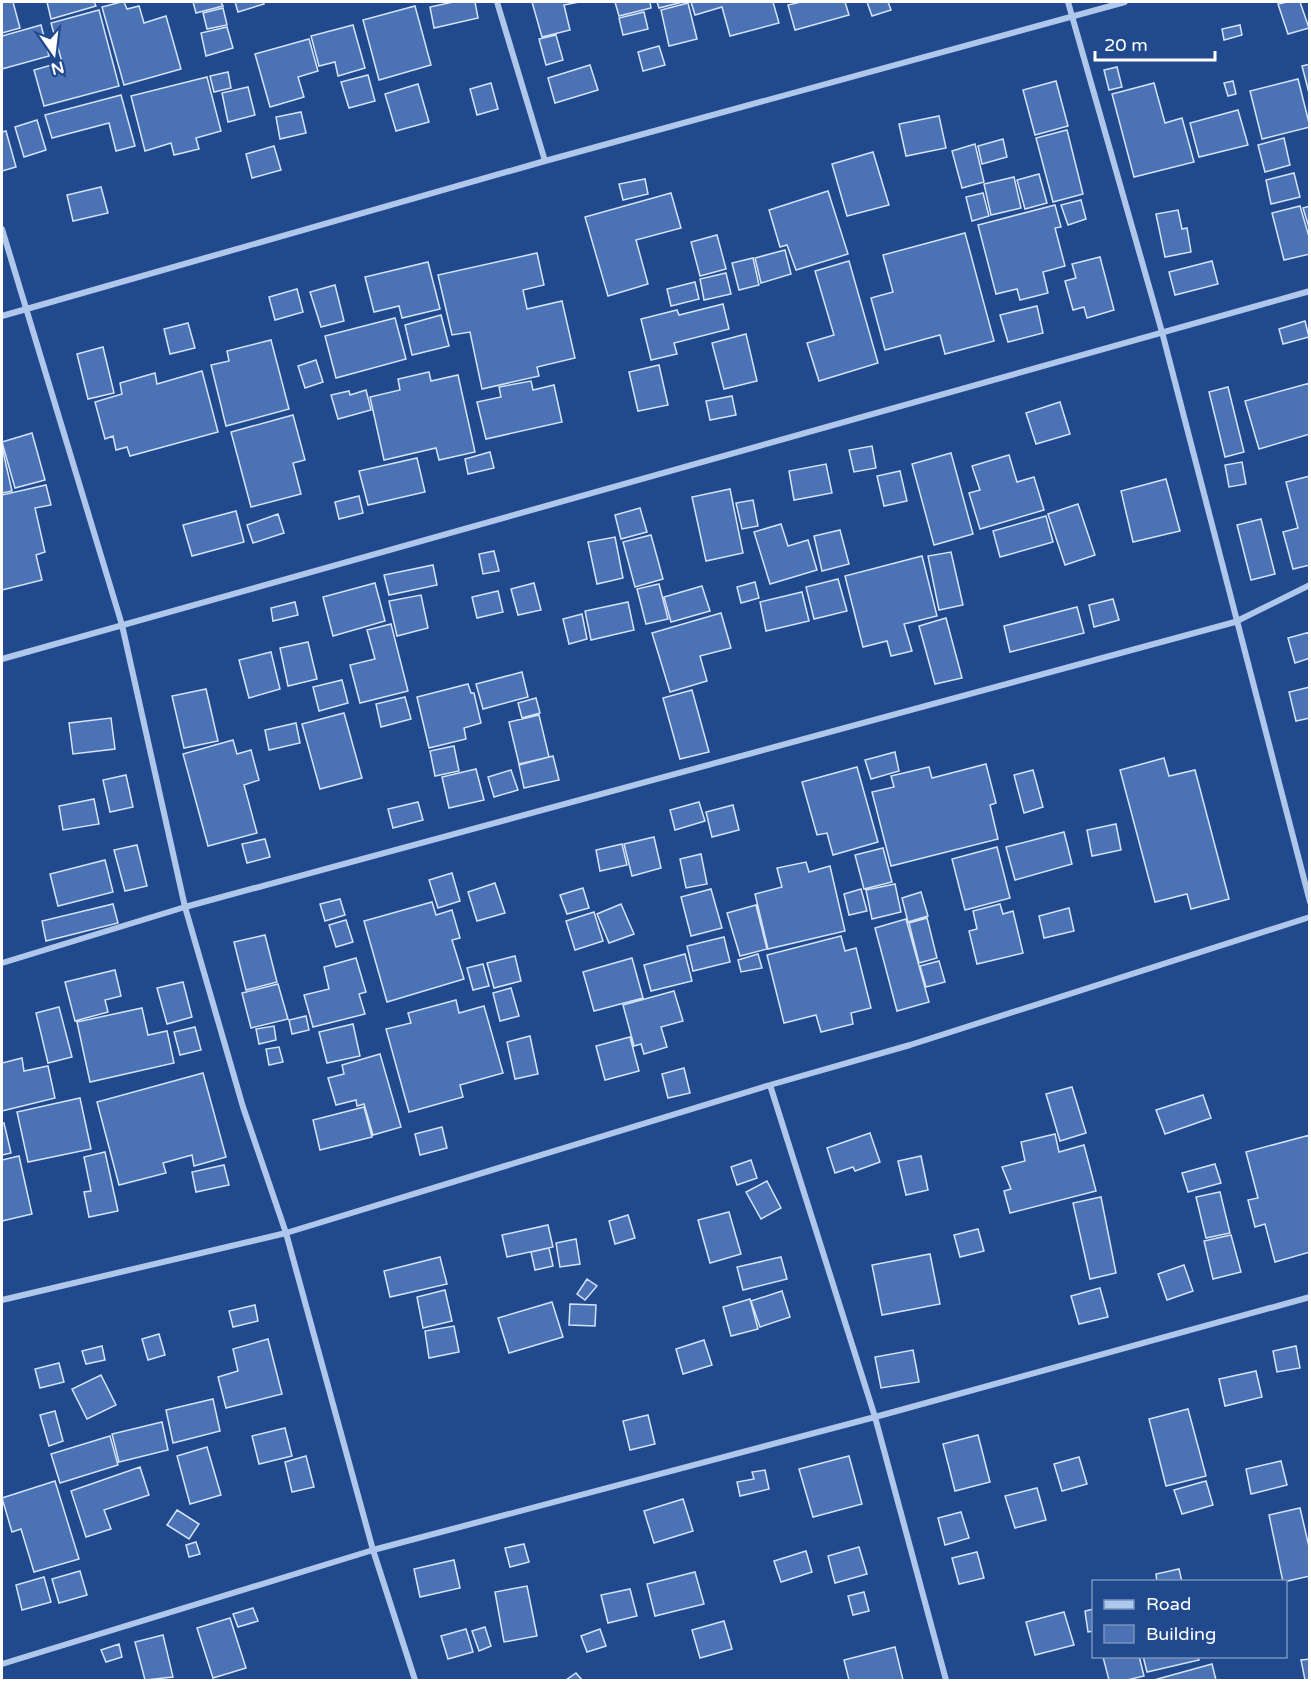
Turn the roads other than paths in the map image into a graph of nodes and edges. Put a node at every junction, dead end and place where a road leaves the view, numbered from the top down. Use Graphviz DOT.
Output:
graph roads {
  1 [pos="497,2"];
  2 [pos="1068,2"];
  3 [pos="1125,2"];
  4 [pos="1071,15"];
  5 [pos="545,161"];
  6 [pos="2,230"];
  7 [pos="1310,291"];
  8 [pos="26,309"];
  9 [pos="2,316"];
  10 [pos="1162,332"];
  11 [pos="1310,585"];
  12 [pos="1235,622"];
  13 [pos="122,625"];
  14 [pos="2,659"];
  15 [pos="1310,902"];
  16 [pos="184,907"];
  17 [pos="1310,916"];
  18 [pos="2,963"];
  19 [pos="770,1085"];
  20 [pos="286,1233"];
  21 [pos="1310,1297"];
  22 [pos="2,1300"];
  23 [pos="875,1417"];
  24 [pos="373,1550"];
  25 [pos="2,1664"];
  26 [pos="415,1680"];
  27 [pos="946,1680"];
  1 -- 5 [label="street"];
  2 -- 4 [label="street"];
  3 -- 4 [label="street"];
  4 -- 5 [label="street"];
  4 -- 10 [label="street"];
  5 -- 8 [label="street"];
  6 -- 8 [label="street"];
  7 -- 10 [label="street"];
  8 -- 9 [label="street"];
  8 -- 13 [label="street"];
  10 -- 12 [label="street"];
  10 -- 13 [label="street"];
  11 -- 12 [label="street"];
  12 -- 15 [label="street"];
  12 -- 16 [label="street"];
  13 -- 14 [label="street"];
  13 -- 16 [label="street"];
  16 -- 18 [label="street"];
  16 -- 20 [label="street"];
  17 -- 19 [label="street"];
  19 -- 20 [label="street"];
  19 -- 23 [label="street"];
  20 -- 22 [label="street"];
  20 -- 24 [label="street"];
  21 -- 23 [label="street"];
  23 -- 24 [label="street"];
  23 -- 27 [label="street"];
  24 -- 25 [label="street"];
  24 -- 26 [label="street"];
}
